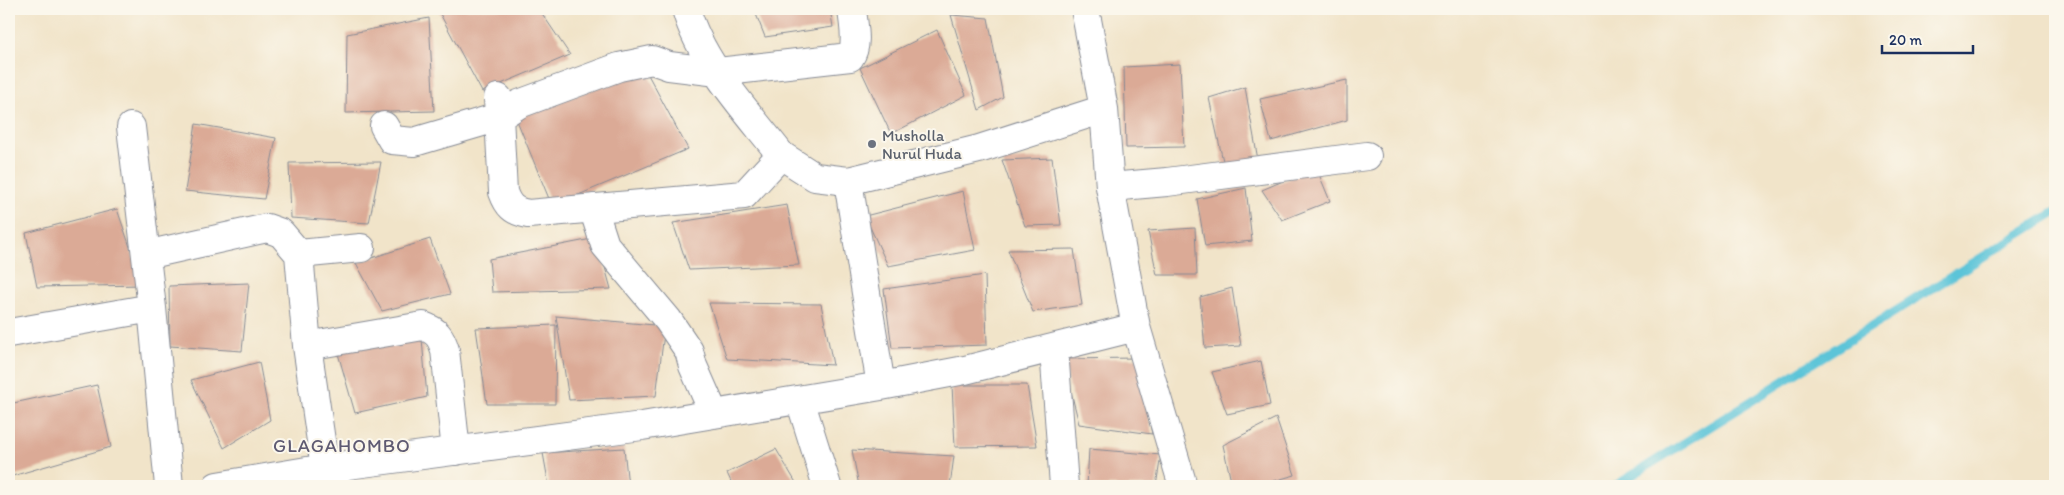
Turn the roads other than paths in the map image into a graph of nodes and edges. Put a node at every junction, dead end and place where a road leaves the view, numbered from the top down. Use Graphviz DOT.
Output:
graph roads {
  1 [pos="686,9"];
  2 [pos="852,9"];
  3 [pos="1085,9"];
  4 [pos="718,72"];
  5 [pos="498,106"];
  6 [pos="1104,109"];
  7 [pos="384,126"];
  8 [pos="131,127"];
  9 [pos="780,155"];
  10 [pos="1367,156"];
  11 [pos="848,181"];
  12 [pos="1110,187"];
  13 [pos="593,208"];
  14 [pos="360,248"];
  15 [pos="146,254"];
  16 [pos="299,254"];
  17 [pos="152,308"];
  18 [pos="1136,327"];
  19 [pos="9,333"];
  20 [pos="307,346"];
  21 [pos="1054,348"];
  22 [pos="881,386"];
  23 [pos="800,400"];
  24 [pos="714,414"];
  25 [pos="456,451"];
  26 [pos="331,477"];
  27 [pos="169,486"];
  28 [pos="217,486"];
  29 [pos="827,486"];
  30 [pos="1064,486"];
  31 [pos="1183,486"];
  1 -- 4 [label="street"];
  2 -- 4 [label="street"];
  3 -- 6 [label="street"];
  4 -- 5 [label="street"];
  4 -- 9 [label="street"];
  5 -- 7 [label="street"];
  5 -- 13 [label="street"];
  6 -- 11 [label="street"];
  6 -- 12 [label="street"];
  8 -- 15 [label="street"];
  9 -- 11 [label="street"];
  9 -- 13 [label="street"];
  10 -- 12 [label="street"];
  11 -- 22 [label="street"];
  12 -- 18 [label="street"];
  13 -- 24 [label="street"];
  14 -- 16 [label="street"];
  15 -- 16 [label="street"];
  15 -- 17 [label="street"];
  16 -- 20 [label="street"];
  17 -- 19 [label="street"];
  17 -- 27 [label="street"];
  18 -- 21 [label="street"];
  18 -- 31 [label="street"];
  20 -- 25 [label="street"];
  20 -- 26 [label="street"];
  21 -- 22 [label="street"];
  21 -- 30 [label="street"];
  22 -- 23 [label="street"];
  23 -- 24 [label="street"];
  23 -- 29 [label="street"];
  24 -- 25 [label="street"];
  25 -- 26 [label="street"];
  26 -- 28 [label="street"];
}
